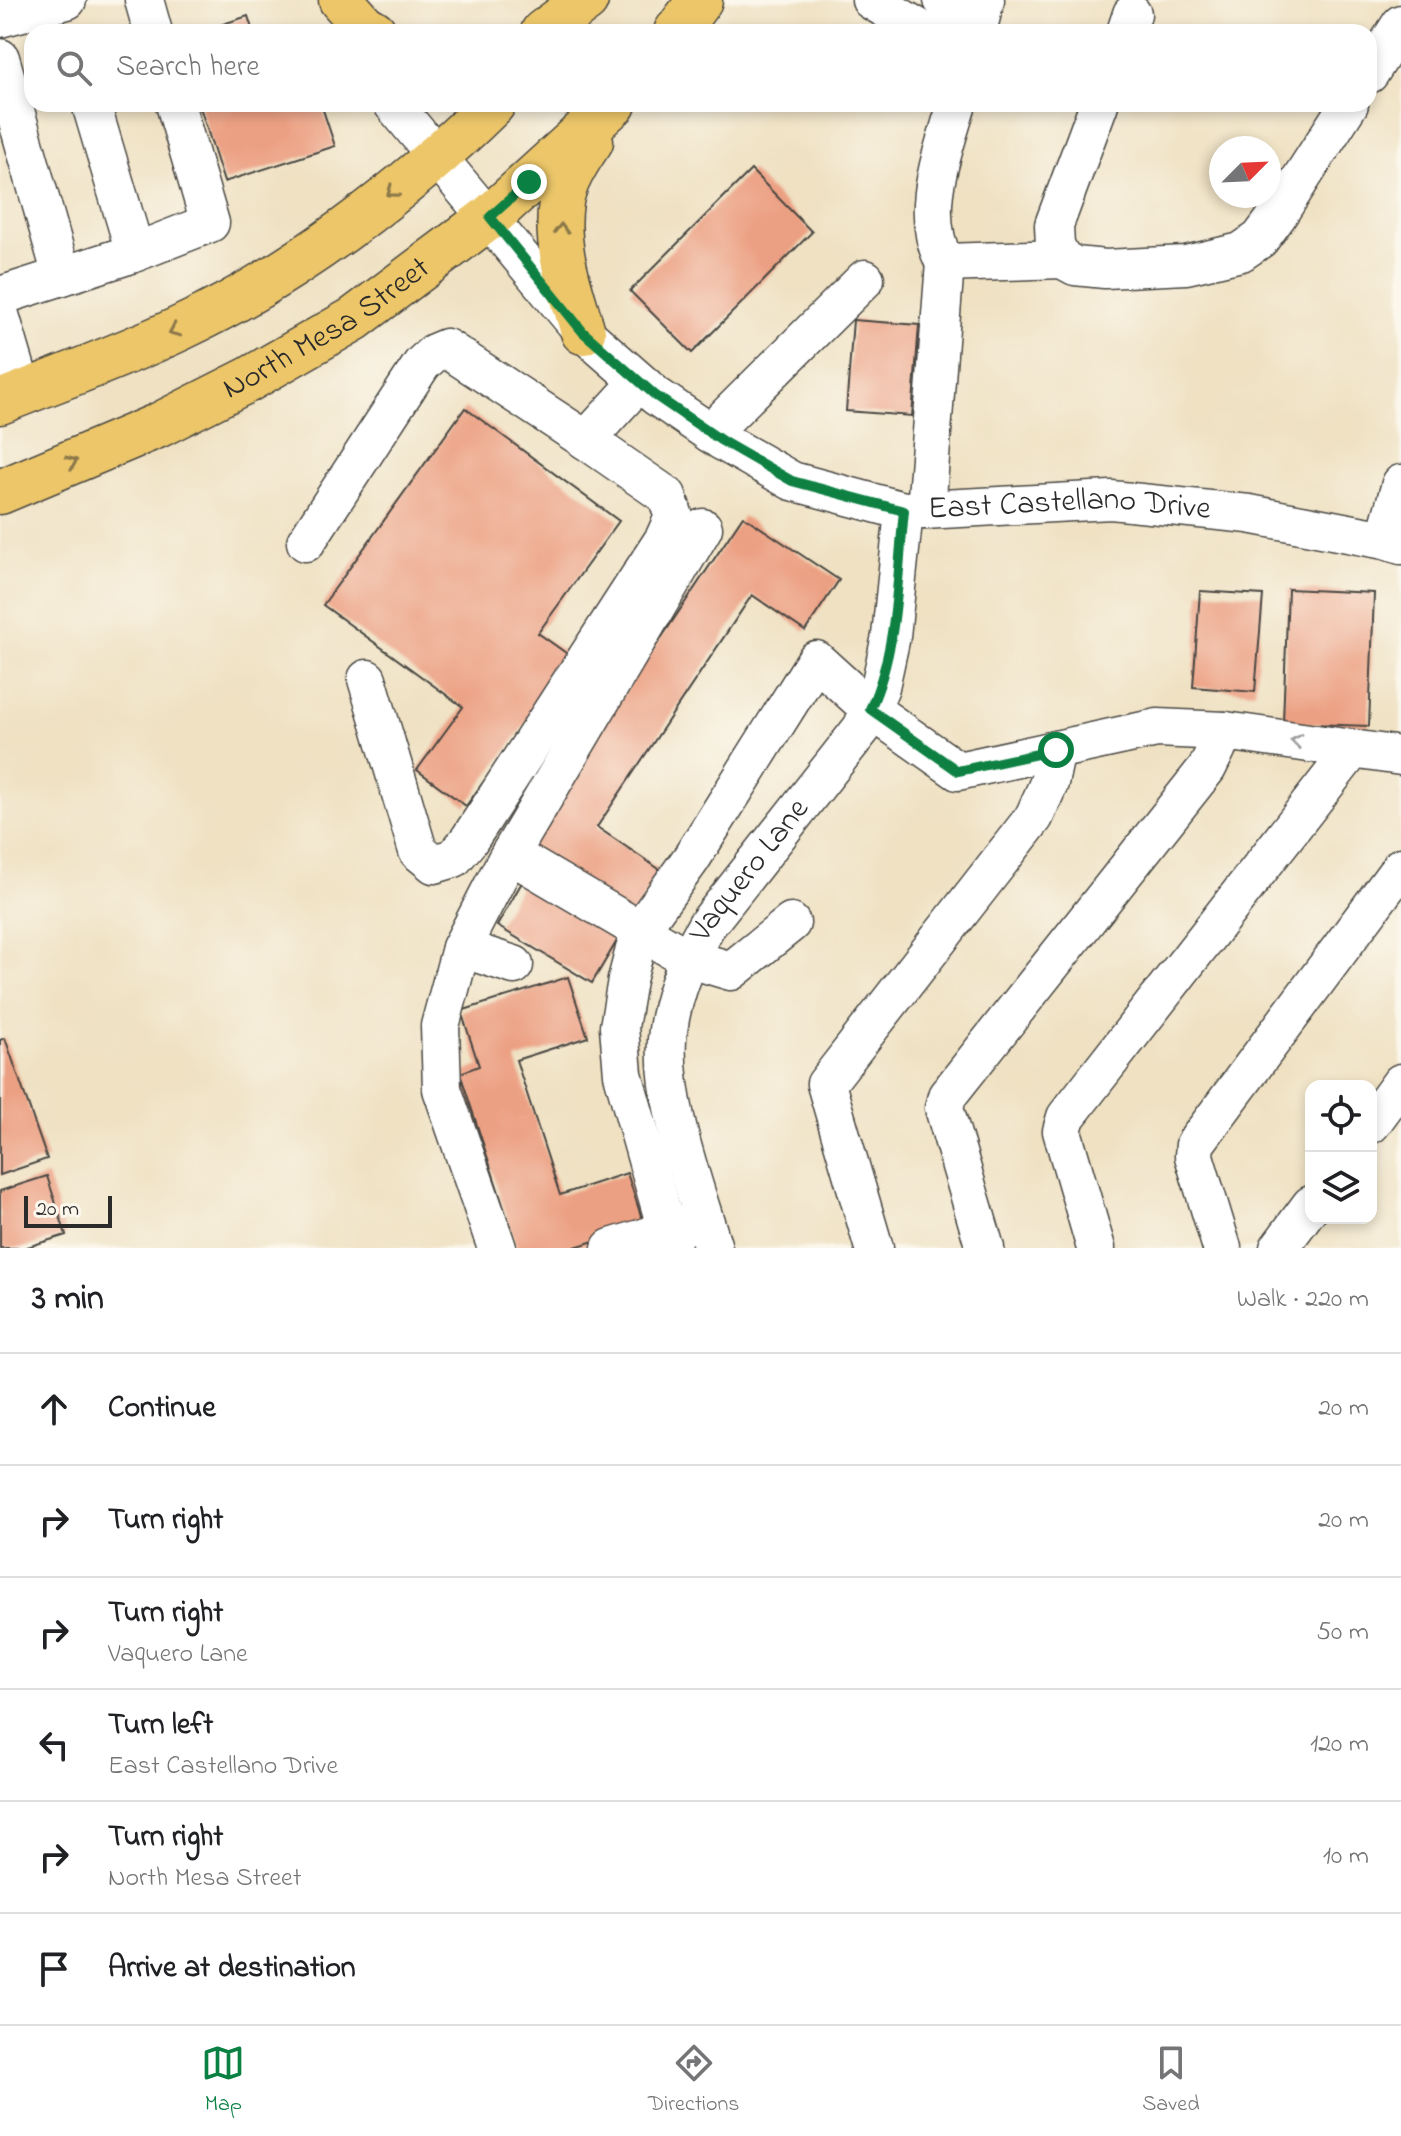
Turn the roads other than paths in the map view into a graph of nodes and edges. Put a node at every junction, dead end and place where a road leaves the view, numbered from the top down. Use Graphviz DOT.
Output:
graph roads {
  1 [pos="144,0"];
  2 [pos="323,0"];
  3 [pos="341,0"];
  4 [pos="588,0"];
  5 [pos="700,0"];
  6 [pos="871,0"];
  7 [pos="985,0"];
  8 [pos="66,11"];
  9 [pos="0,18"];
  10 [pos="151,24"];
  11 [pos="335,24"];
  12 [pos="362,24"];
  13 [pos="554,24"];
  14 [pos="568,24"];
  15 [pos="682,24"];
  16 [pos="946,24"];
  17 [pos="955,24"];
  18 [pos="1401,24"];
  19 [pos="0,58"];
  20 [pos="1377,62"];
  21 [pos="93,112"];
  22 [pos="177,112"];
  23 [pos="400,112"];
  24 [pos="485,112"];
  25 [pos="605,112"];
  26 [pos="609,112"];
  27 [pos="955,112"];
  28 [pos="1096,112"];
  29 [pos="1344,112"];
  30 [pos="438,157"];
  31 [pos="490,217"];
  32 [pos="135,252"];
  33 [pos="1062,259"];
  34 [pos="945,263"];
  35 [pos="62,276"];
  36 [pos="865,279"];
  37 [pos="0,296"];
  38 [pos="0,315"];
  39 [pos="583,332"];
  40 [pos="639,382"];
  41 [pos="11,398"];
  42 [pos="710,433"];
  43 [pos="586,440"];
  44 [pos="1401,484"];
  45 [pos="0,492"];
  46 [pos="915,511"];
  47 [pos="703,528"];
  48 [pos="306,542"];
  49 [pos="1393,542"];
  50 [pos="367,679"];
  51 [pos="870,709"];
  52 [pos="1225,731"];
  53 [pos="1353,749"];
  54 [pos="1056,750"];
  55 [pos="1401,756"];
  56 [pos="510,854"];
  57 [pos="691,859"];
  58 [pos="1401,867"];
  59 [pos="730,894"];
  60 [pos="791,923"];
  61 [pos="640,930"];
  62 [pos="461,948"];
  63 [pos="687,958"];
  64 [pos="514,965"];
  65 [pos="1401,1083"];
  66 [pos="672,1104"];
  67 [pos="632,1113"];
  68 [pos="1377,1116"];
  69 [pos="1305,1213"];
  70 [pos="708,1234"];
  71 [pos="669,1240"];
  72 [pos="497,1248"];
  73 [pos="611,1248"];
  74 [pos="874,1248"];
  75 [pos="985,1248"];
  76 [pos="1096,1248"];
  77 [pos="1222,1248"];
  78 [pos="1279,1248"];
  1 -- 10 [label="street"];
  2 -- 11 [label="street"];
  3 -- 12 [label="main road"];
  4 -- 13 [label="main road"];
  4 -- 14 [label="main road"];
  5 -- 15 [label="main road"];
  6 -- 16 [label="street"];
  7 -- 17 [label="street"];
  8 -- 9 [label="street"];
  18 -- 20 [label="street"];
  19 -- 35 [label="street"];
  21 -- 32 [label="street"];
  22 -- 32 [label="street"];
  23 -- 30 [label="street, East Castellano Drive"];
  24 -- 30 [label="main road"];
  25 -- 31 [label="main road, North Mesa Street"];
  39 -- 26 [label="main road, one-way"];
  27 -- 34 [label="street, Vaquero Lane"];
  28 -- 33 [label="street"];
  29 -- 33 [label="street"];
  30 -- 31 [label="street, East Castellano Drive"];
  30 -- 41 [label="main road, one-way"];
  31 -- 39 [label="street, East Castellano Drive"];
  45 -- 31 [label="main road, North Mesa Street, one-way"];
  32 -- 35 [label="street"];
  33 -- 34 [label="street"];
  34 -- 46 [label="street, Vaquero Lane"];
  35 -- 37 [label="street"];
  36 -- 42 [label="street"];
  38 -- 41 [label="street"];
  39 -- 40 [label="street, East Castellano Drive"];
  40 -- 42 [label="street, East Castellano Drive"];
  40 -- 43 [label="street"];
  42 -- 46 [label="street, East Castellano Drive"];
  43 -- 48 [label="street"];
  43 -- 50 [label="street"];
  44 -- 49 [label="street"];
  46 -- 49 [label="street, East Castellano Drive"];
  46 -- 51 [label="street, Vaquero Lane"];
  47 -- 56 [label="street"];
  51 -- 54 [label="street"];
  51 -- 57 [label="street"];
  51 -- 59 [label="street, Vaquero Lane"];
  53 -- 52 [label="street, one-way"];
  52 -- 54 [label="street"];
  52 -- 75 [label="street"];
  53 -- 55 [label="street"];
  53 -- 76 [label="street"];
  54 -- 74 [label="street"];
  56 -- 61 [label="street"];
  56 -- 62 [label="street"];
  57 -- 59 [label="street"];
  57 -- 61 [label="street"];
  58 -- 77 [label="street"];
  59 -- 63 [label="street, Vaquero Lane"];
  60 -- 63 [label="street"];
  61 -- 63 [label="street"];
  61 -- 67 [label="street"];
  62 -- 64 [label="street"];
  62 -- 72 [label="street"];
  63 -- 66 [label="street, Vaquero Lane"];
  65 -- 68 [label="street"];
  66 -- 67 [label="street"];
  66 -- 70 [label="street, Vaquero Lane"];
  67 -- 71 [label="street"];
  69 -- 78 [label="street"];
  70 -- 71 [label="street"];
  71 -- 73 [label="street"];
}
